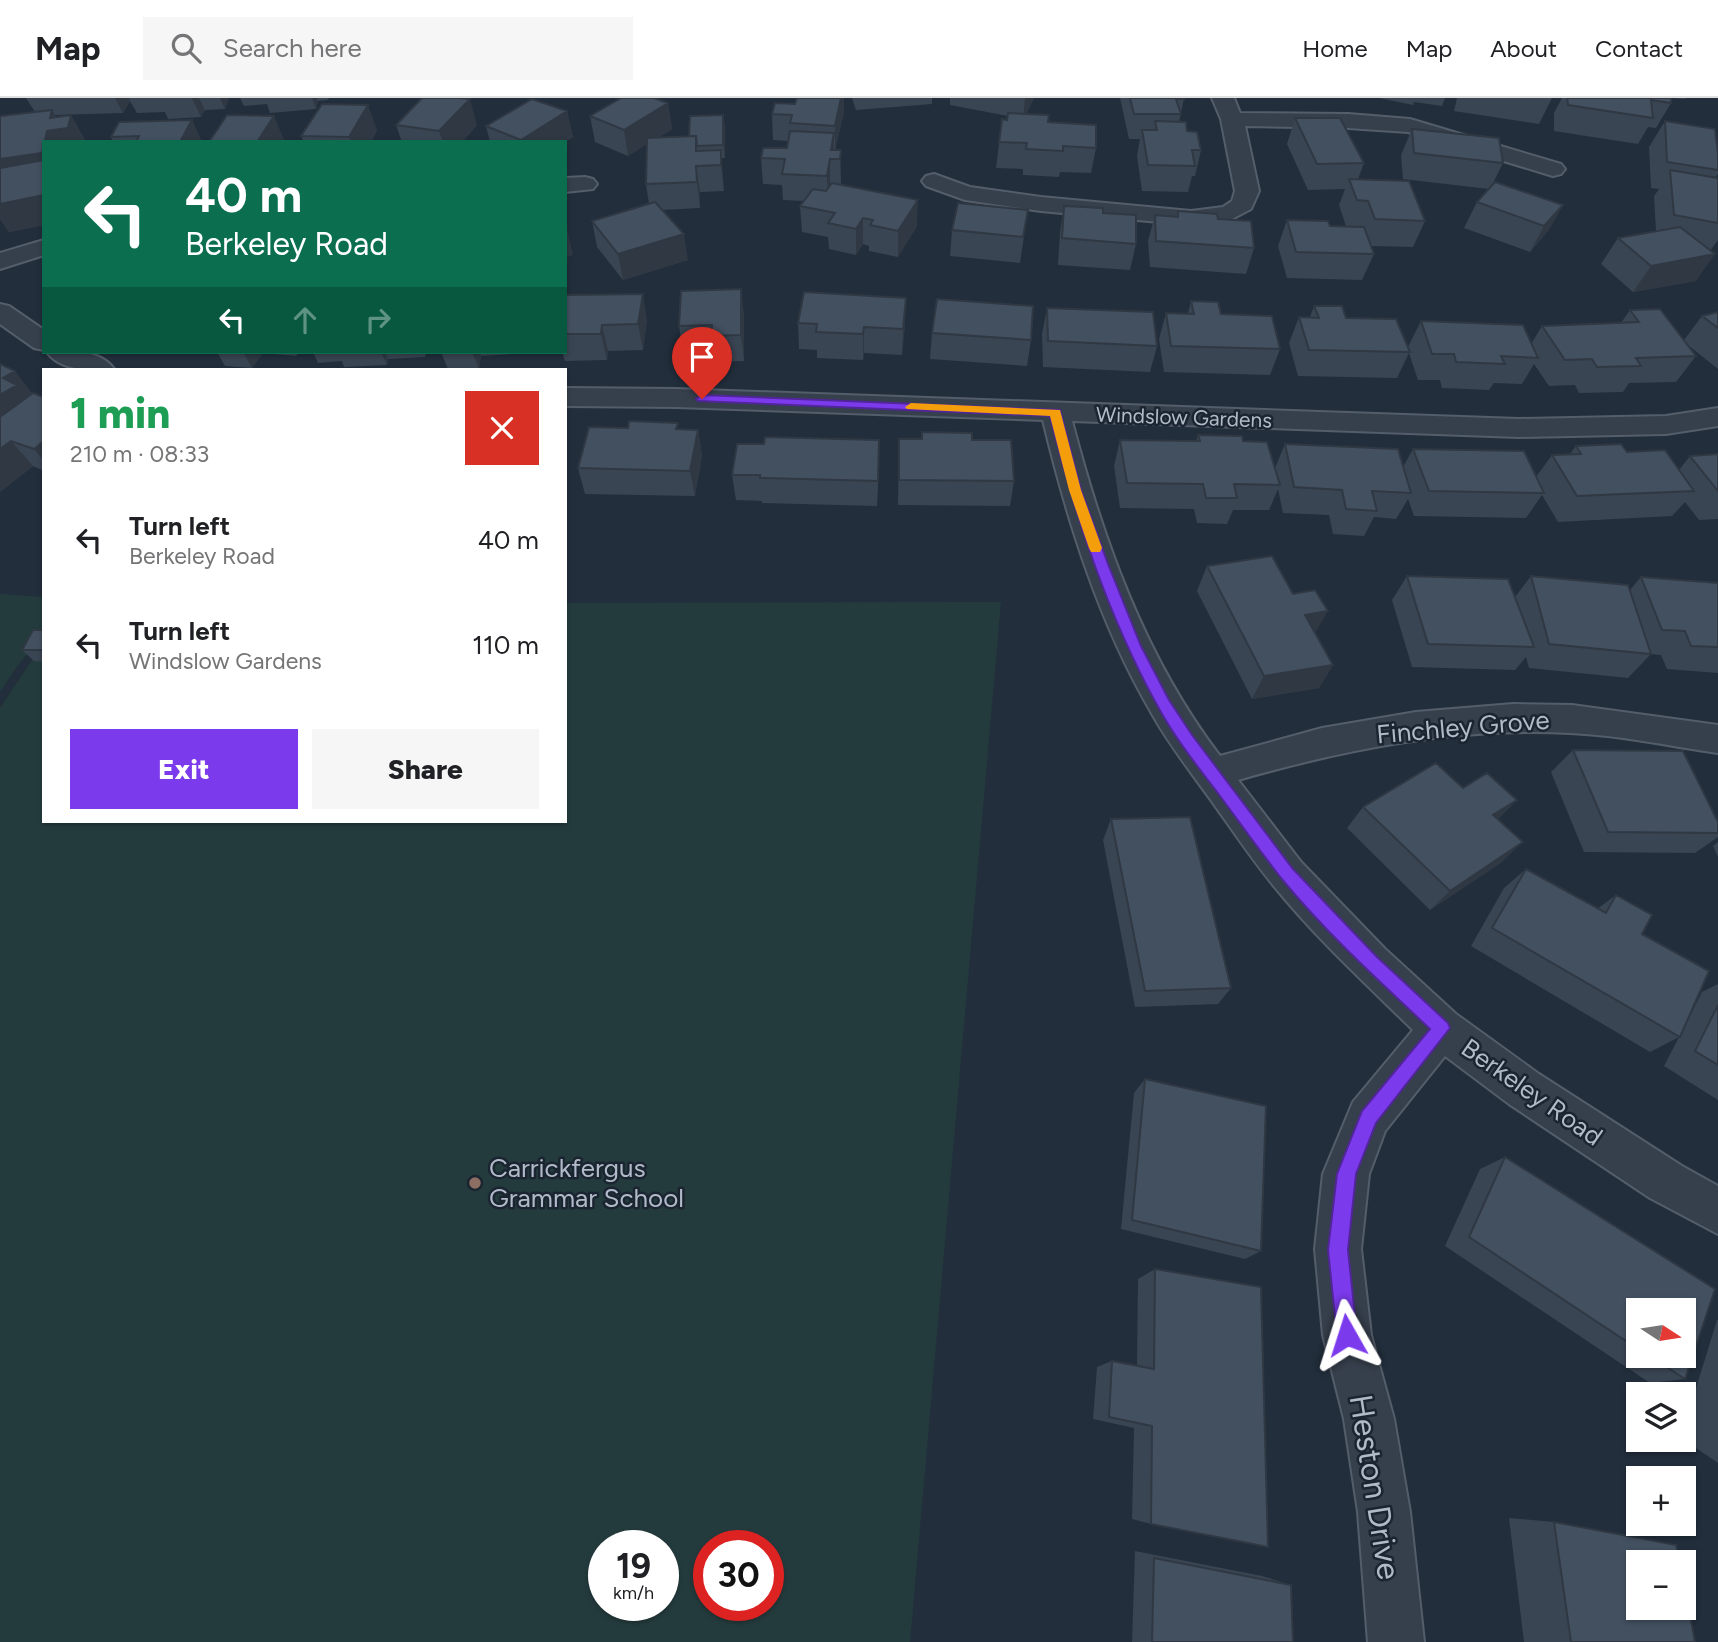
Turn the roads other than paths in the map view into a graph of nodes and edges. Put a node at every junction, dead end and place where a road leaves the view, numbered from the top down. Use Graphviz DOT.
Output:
graph roads {
  1 [pos="1227,109"];
  2 [pos="1553,169"];
  3 [pos="934,181"];
  4 [pos="42,248"];
  5 [pos="0,261"];
  6 [pos="0,312"];
  7 [pos="42,341"];
  8 [pos="66,354"];
  9 [pos="98,368"];
  10 [pos="567,397"];
  11 [pos="1055,412"];
  12 [pos="1718,417"];
  13 [pos="1718,739"];
  14 [pos="1212,773"];
  15 [pos="1441,1028"];
  16 [pos="1718,1211"];
  17 [pos="1396,1642"];
  1 -- 2 [label="street"];
  1 -- 3 [label="street"];
  4 -- 5 [label="street"];
  6 -- 7 [label="street"];
  8 -- 9 [label="street"];
  10 -- 11 [label="street, Windslow Gardens"];
  11 -- 12 [label="street, Windslow Gardens"];
  11 -- 14 [label="street, Berkeley Road"];
  13 -- 14 [label="street, Finchley Grove"];
  14 -- 15 [label="street, Berkeley Road"];
  15 -- 16 [label="street, Berkeley Road"];
  15 -- 17 [label="street, Heston Drive"];
}
